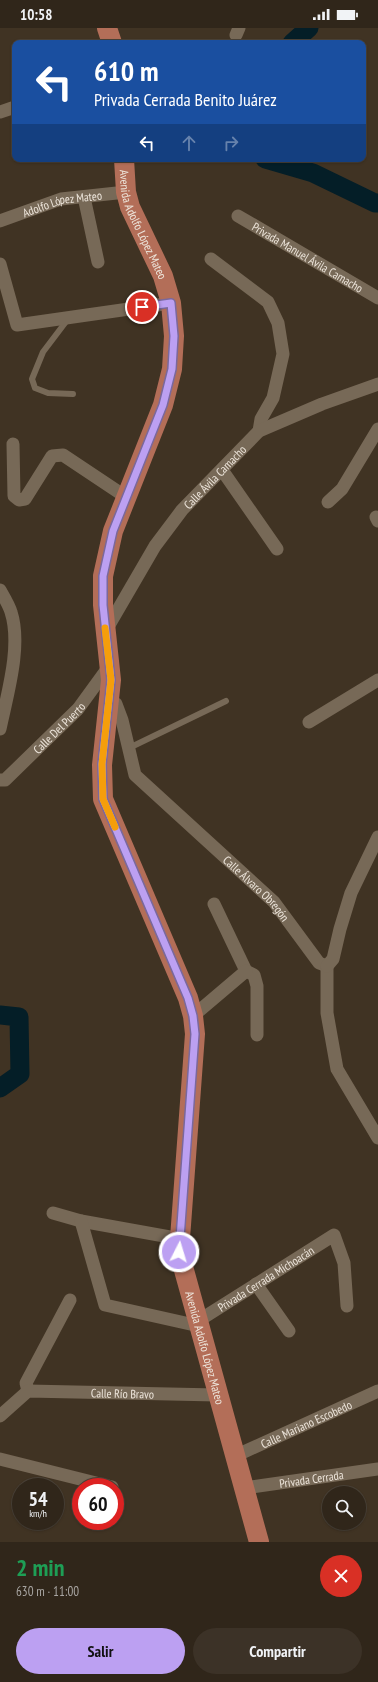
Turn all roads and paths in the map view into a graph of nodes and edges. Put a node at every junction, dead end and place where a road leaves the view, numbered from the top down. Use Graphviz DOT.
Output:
graph roads {
  1 [pos="107,28"];
  2 [pos="111,40"];
  3 [pos="12,108"];
  4 [pos="0,112"];
  5 [pos="124,162"];
  6 [pos="126,192"];
  7 [pos="84,197"];
  8 [pos="238,216"];
  9 [pos="0,221"];
  10 [pos="212,259"];
  11 [pos="98,262"];
  12 [pos="0,264"];
  13 [pos="378,298"];
  14 [pos="171,303"];
  15 [pos="69,318"];
  16 [pos="378,384"];
  17 [pos="73,394"];
  18 [pos="260,425"];
  19 [pos="378,429"];
  20 [pos="13,444"];
  21 [pos="222,470"];
  22 [pos="126,497"];
  23 [pos="328,502"];
  24 [pos="277,550"];
  25 [pos="0,590"];
  26 [pos="105,632"];
  27 [pos="110,665"];
  28 [pos="378,680"];
  29 [pos="226,701"];
  30 [pos="109,702"];
  31 [pos="309,722"];
  32 [pos="0,729"];
  33 [pos="129,748"];
  34 [pos="0,780"];
  35 [pos="377,839"];
  36 [pos="214,904"];
  37 [pos="328,966"];
  38 [pos="246,972"];
  39 [pos="193,1016"];
  40 [pos="257,1035"];
  41 [pos="378,1138"];
  42 [pos="54,1213"];
  43 [pos="81,1221"];
  44 [pos="181,1239"];
  45 [pos="256,1284"];
  46 [pos="70,1300"];
  47 [pos="347,1306"];
  48 [pos="198,1324"];
  49 [pos="289,1331"];
  50 [pos="28,1391"];
  51 [pos="378,1391"];
  52 [pos="217,1395"];
  53 [pos="0,1416"];
  54 [pos="235,1456"];
  55 [pos="0,1459"];
  56 [pos="378,1469"];
  57 [pos="76,1478"];
  58 [pos="244,1488"];
  59 [pos="259,1542"];
  1 -- 2 [label="main road"];
  3 -- 4 [label="street"];
  5 -- 6 [label="main road, Avenida Adolfo López Mateo"];
  6 -- 7 [label="street, Adolfo López Mateo"];
  6 -- 14 [label="main road, Avenida Adolfo López Mateo"];
  7 -- 9 [label="street, Adolfo López Mateo"];
  7 -- 11 [label="street"];
  8 -- 13 [label="street, Privada Manuel Ávila Camacho"];
  10 -- 18 [label="street"];
  12 -- 15 [label="street"];
  14 -- 15 [label="street"];
  14 -- 22 [label="main road, Avenida Adolfo López Mateo"];
  15 -- 17 [label="lane"];
  16 -- 18 [label="street, Calle Ávila Camacho"];
  18 -- 21 [label="street, Calle Ávila Camacho"];
  19 -- 23 [label="street"];
  20 -- 22 [label="street"];
  21 -- 24 [label="street"];
  21 -- 26 [label="street, Calle Ávila Camacho"];
  22 -- 26 [label="main road, Avenida Adolfo López Mateo"];
  25 -- 32 [label="street"];
  26 -- 27 [label="main road, Avenida Adolfo López Mateo"];
  27 -- 30 [label="main road, Avenida Adolfo López Mateo"];
  27 -- 34 [label="street, Calle Del Puerto"];
  28 -- 31 [label="street"];
  29 -- 33 [label="lane"];
  30 -- 33 [label="street, Calle Álvaro Obregón"];
  30 -- 39 [label="main road, Avenida Adolfo López Mateo"];
  33 -- 37 [label="street, Calle Álvaro Obregón"];
  35 -- 37 [label="street"];
  36 -- 38 [label="street"];
  37 -- 41 [label="street"];
  38 -- 39 [label="street"];
  38 -- 40 [label="street"];
  39 -- 44 [label="main road, Avenida Adolfo López Mateo"];
  42 -- 43 [label="street"];
  43 -- 44 [label="street"];
  43 -- 48 [label="street"];
  44 -- 48 [label="main road, Avenida Adolfo López Mateo"];
  45 -- 47 [label="street, Privada Cerrada Michoacán"];
  45 -- 48 [label="street, Privada Cerrada Michoacán"];
  45 -- 49 [label="street"];
  46 -- 50 [label="street"];
  48 -- 52 [label="main road, Avenida Adolfo López Mateo"];
  50 -- 52 [label="street, Calle Río Bravo"];
  50 -- 53 [label="street"];
  51 -- 54 [label="street, Calle Mariano Escobedo"];
  52 -- 54 [label="main road, Avenida Adolfo López Mateo"];
  54 -- 58 [label="main road, Avenida Adolfo López Mateo"];
  55 -- 57 [label="street"];
  56 -- 58 [label="street, Privada Cerrada"];
  58 -- 59 [label="main road, Avenida Adolfo López Mateo"];
}
